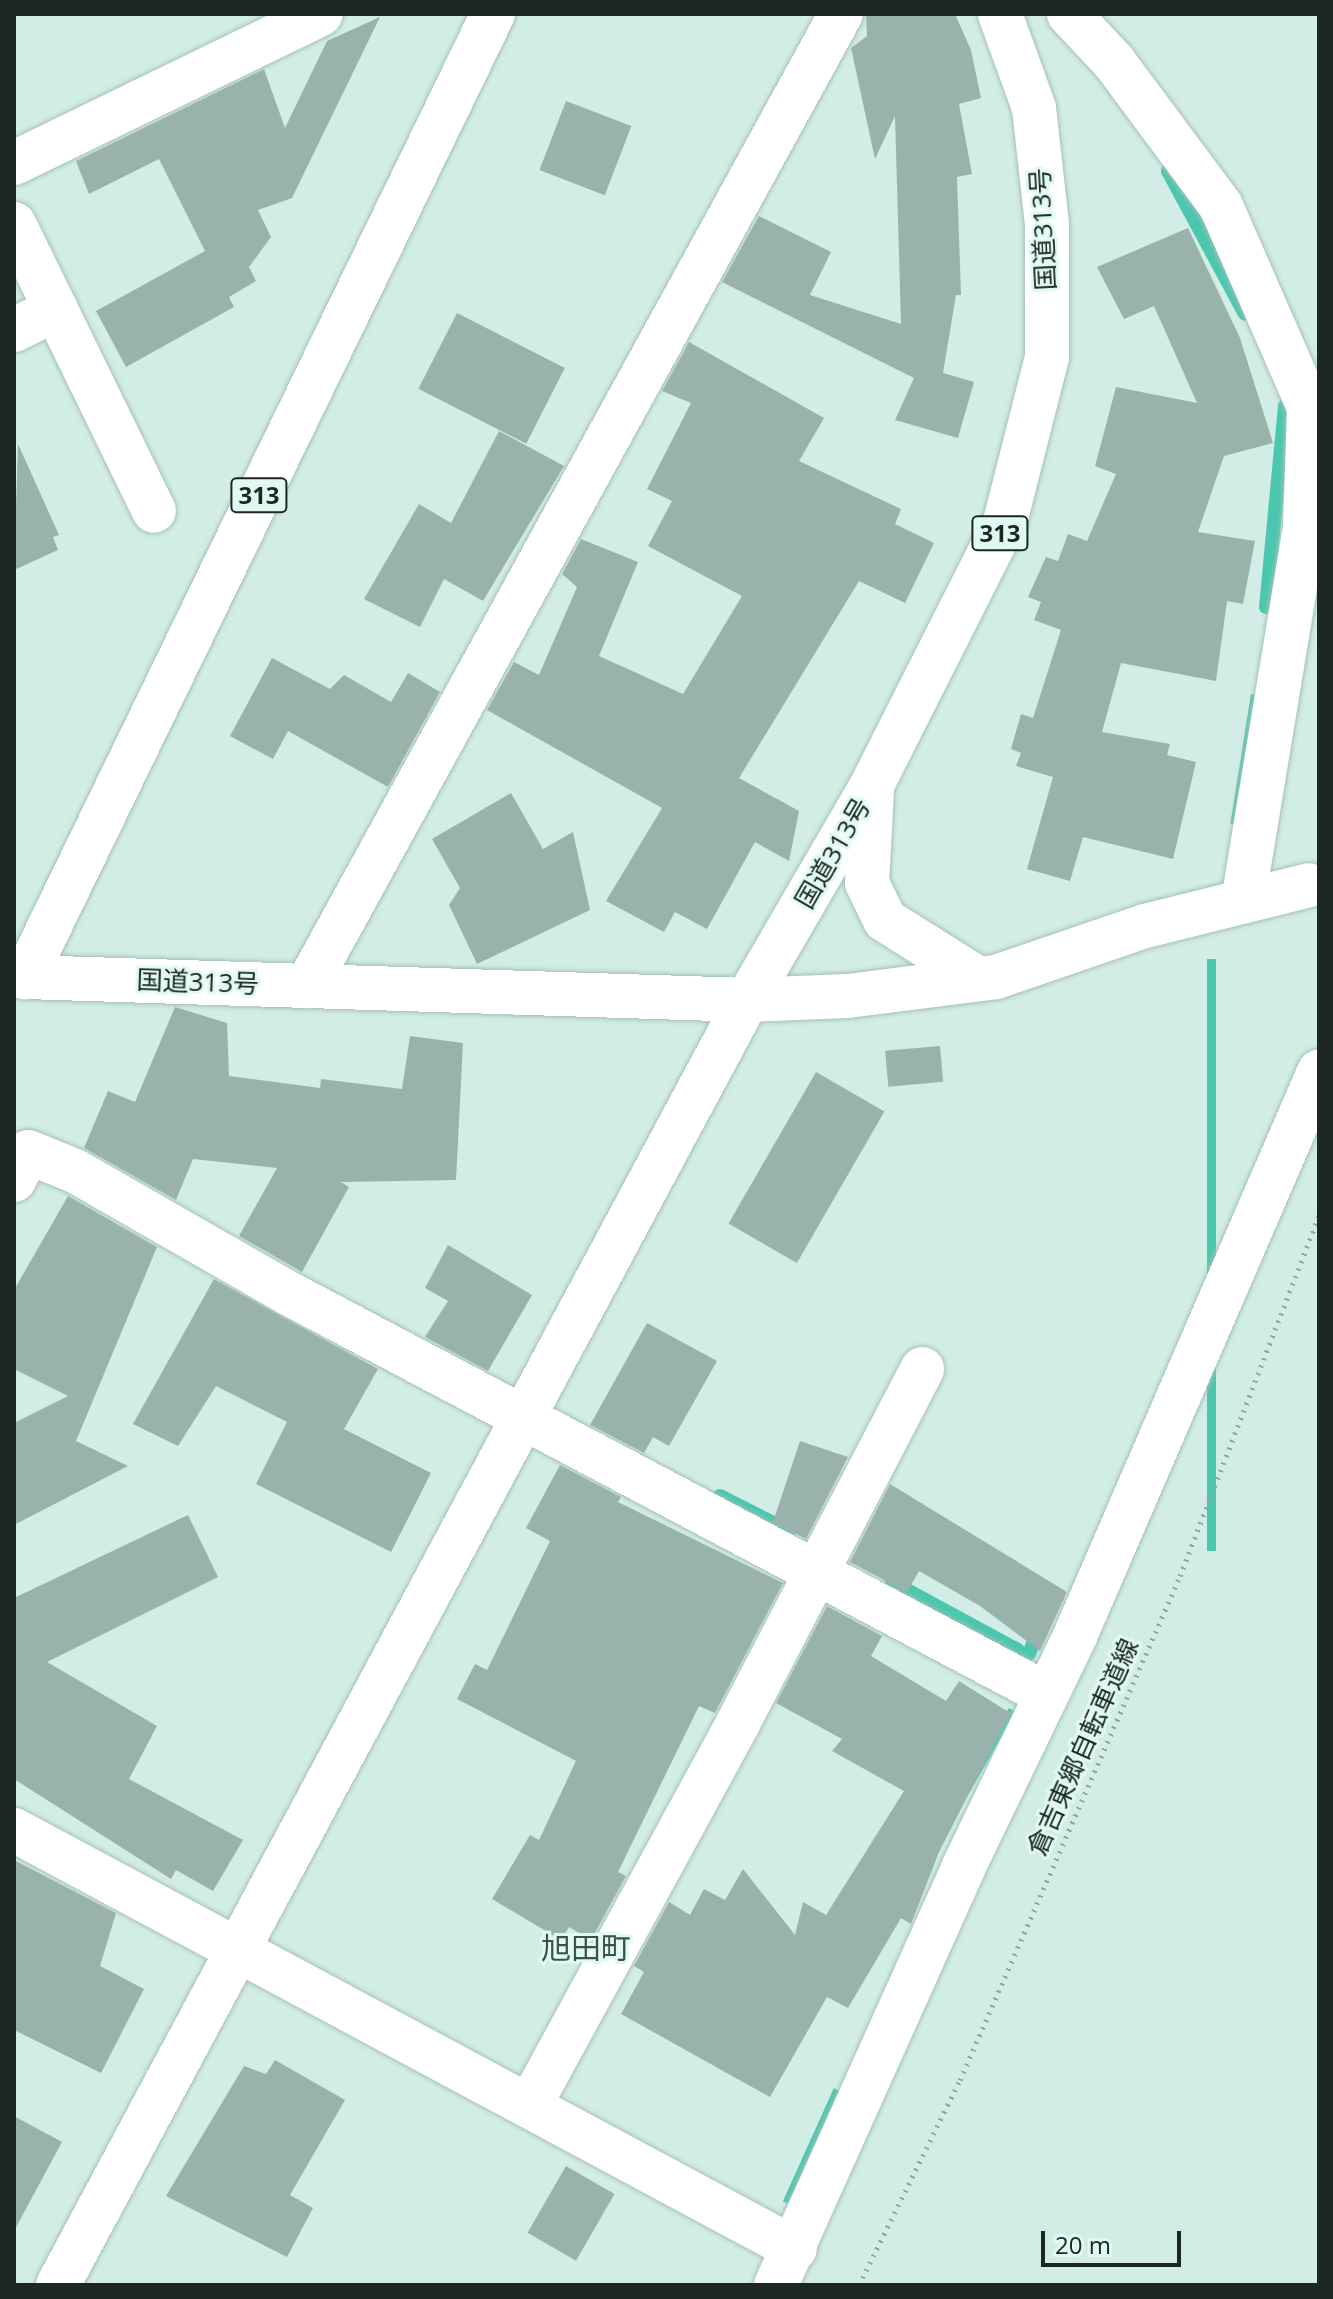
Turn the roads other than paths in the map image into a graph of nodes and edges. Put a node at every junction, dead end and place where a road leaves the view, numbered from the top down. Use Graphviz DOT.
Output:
graph roads {
  1 [pos="321,14"];
  2 [pos="493,14"];
  3 [pos="841,14"];
  4 [pos="1000,14"];
  5 [pos="1069,14"];
  6 [pos="14,163"];
  7 [pos="14,224"];
  8 [pos="56,309"];
  9 [pos="14,330"];
  10 [pos="154,511"];
  11 [pos="872,785"];
  12 [pos="1314,889"];
  13 [pos="1243,900"];
  14 [pos="20,976"];
  15 [pos="977,978"];
  16 [pos="307,986"];
  17 [pos="747,1000"];
  18 [pos="1319,1072"];
  19 [pos="14,1180"];
  20 [pos="922,1369"];
  21 [pos="525,1416"];
  22 [pos="818,1570"];
  23 [pos="1046,1694"];
  24 [pos="14,1830"];
  25 [pos="239,1953"];
  26 [pos="531,2103"];
  27 [pos="786,2267"];
  28 [pos="58,2285"];
  1 -- 6 [label="main road"];
  2 -- 14 [label="main road, 313"];
  3 -- 16 [label="main road"];
  4 -- 11 [label="main road, 国道313号 / 313"];
  5 -- 13 [label="main road"];
  7 -- 8 [label="main road"];
  8 -- 9 [label="main road"];
  8 -- 10 [label="main road"];
  11 -- 15 [label="main road"];
  11 -- 17 [label="main road, 国道313号 / 313"];
  12 -- 13 [label="main road"];
  13 -- 15 [label="main road"];
  14 -- 16 [label="main road, 国道313号 / 313"];
  15 -- 17 [label="main road"];
  16 -- 17 [label="main road, 国道313号 / 313"];
  17 -- 21 [label="main road"];
  18 -- 23 [label="main road"];
  19 -- 21 [label="main road"];
  20 -- 22 [label="main road"];
  21 -- 22 [label="main road"];
  21 -- 25 [label="main road"];
  22 -- 23 [label="main road"];
  22 -- 26 [label="main road"];
  23 -- 27 [label="main road"];
  24 -- 25 [label="main road"];
  25 -- 26 [label="main road"];
  25 -- 28 [label="main road"];
  26 -- 27 [label="main road"];
}
